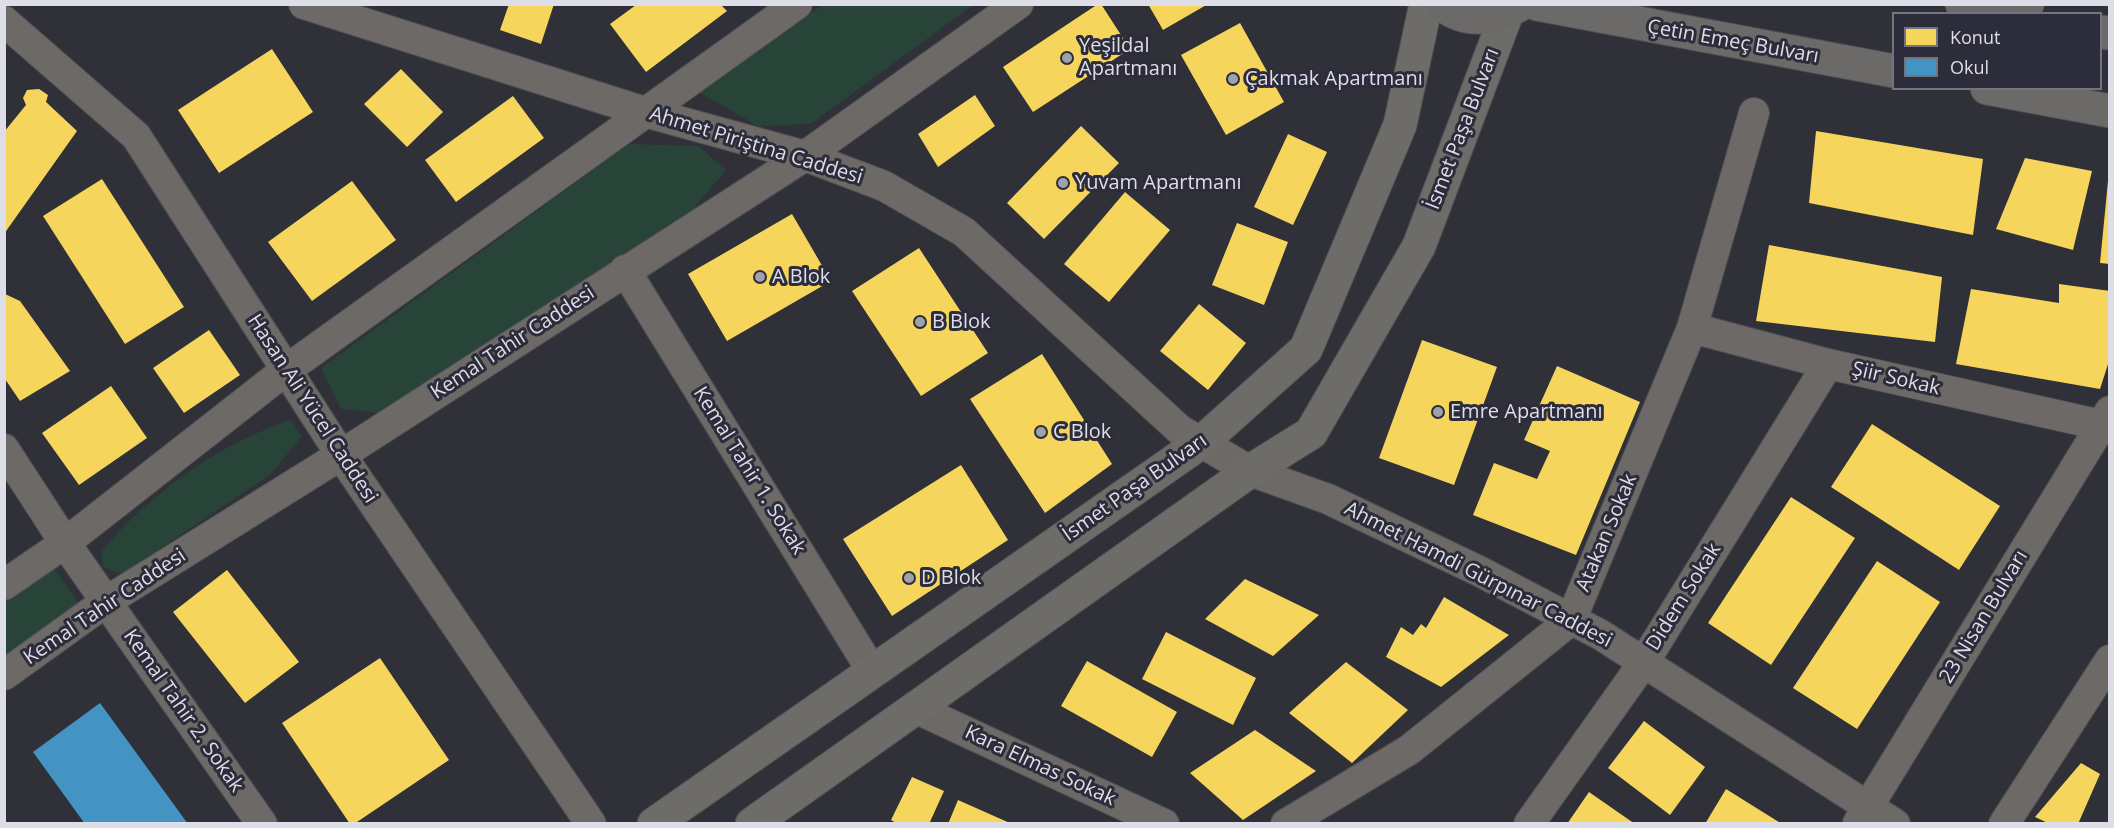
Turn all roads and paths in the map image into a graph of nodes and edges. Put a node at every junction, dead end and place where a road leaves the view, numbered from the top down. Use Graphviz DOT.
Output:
graph roads {
  1 [pos="304,4"];
  2 [pos="797,4"];
  3 [pos="1018,4"];
  4 [pos="1426,4"];
  5 [pos="1442,4"];
  6 [pos="1962,4"];
  7 [pos="1522,7"];
  8 [pos="1999,12"];
  9 [pos="4,21"];
  10 [pos="1892,71"];
  11 [pos="1998,90"];
  12 [pos="2109,111"];
  13 [pos="645,112"];
  14 [pos="1754,113"];
  15 [pos="804,156"];
  16 [pos="625,270"];
  17 [pos="1692,328"];
  18 [pos="1828,364"];
  19 [pos="286,370"];
  20 [pos="2105,418"];
  21 [pos="1203,441"];
  22 [pos="4,448"];
  23 [pos="341,456"];
  24 [pos="1250,471"];
  25 [pos="65,543"];
  26 [pos="4,585"];
  27 [pos="106,601"];
  28 [pos="1571,620"];
  29 [pos="2109,660"];
  30 [pos="1644,662"];
  31 [pos="872,671"];
  32 [pos="4,675"];
  33 [pos="915,708"];
  34 [pos="1863,815"];
  35 [pos="262,824"];
  36 [pos="591,824"];
  37 [pos="654,824"];
  38 [pos="752,824"];
  39 [pos="1164,824"];
  40 [pos="1286,824"];
  41 [pos="1529,824"];
  42 [pos="1895,824"];
  43 [pos="2004,824"];
  1 -- 13 [label="street, Ahmet Piriştina Caddesi"];
  2 -- 13 [label="street"];
  3 -- 15 [label="street, Kemal Tahir Caddesi"];
  4 -- 21 [label="street, İsmet Paşa Bulvarı"];
  5 -- 7 [label="main road, Çetin Emeç Bulvarı"];
  6 -- 8 [label="main road"];
  7 -- 10 [label="main road, Çetin Emeç Bulvarı"];
  7 -- 24 [label="street, İsmet Paşa Bulvarı"];
  9 -- 19 [label="street, Hasan Ali Yücel Caddesi"];
  11 -- 12 [label="main road"];
  13 -- 15 [label="street, Ahmet Piriştina Caddesi"];
  13 -- 19 [label="street"];
  14 -- 17 [label="street, Atakan Sokak"];
  15 -- 16 [label="street, Kemal Tahir Caddesi"];
  15 -- 21 [label="street, Ahmet Piriştina Caddesi"];
  16 -- 23 [label="street, Kemal Tahir Caddesi"];
  16 -- 31 [label="street, Kemal Tahir 1. Sokak"];
  17 -- 18 [label="street, Şiir Sokak"];
  17 -- 28 [label="street, Atakan Sokak"];
  18 -- 20 [label="street, Şiir Sokak"];
  18 -- 30 [label="street, Didem Sokak"];
  19 -- 23 [label="street, Hasan Ali Yücel Caddesi"];
  19 -- 25 [label="street"];
  20 -- 34 [label="street, 23 Nisan Bulvarı"];
  21 -- 24 [label="street, Ahmet Hamdi Gürpınar Caddesi"];
  21 -- 31 [label="street, İsmet Paşa Bulvarı"];
  22 -- 25 [label="street, Kemal Tahir 2. Sokak"];
  23 -- 27 [label="street, Kemal Tahir Caddesi"];
  23 -- 36 [label="street, Hasan Ali Yücel Caddesi"];
  24 -- 28 [label="street, Ahmet Hamdi Gürpınar Caddesi"];
  24 -- 33 [label="street, İsmet Paşa Bulvarı"];
  25 -- 26 [label="street"];
  25 -- 27 [label="street, Kemal Tahir 2. Sokak"];
  27 -- 32 [label="street, Kemal Tahir Caddesi"];
  27 -- 35 [label="street, Kemal Tahir 2. Sokak"];
  28 -- 30 [label="street, Ahmet Hamdi Gürpınar Caddesi"];
  28 -- 40 [label="street, Atakan Sokak"];
  29 -- 43 [label="street"];
  30 -- 34 [label="street, Ahmet Hamdi Gürpınar Caddesi"];
  30 -- 41 [label="street, Didem Sokak"];
  31 -- 37 [label="street, İsmet Paşa Bulvarı"];
  33 -- 38 [label="street, İsmet Paşa Bulvarı"];
  33 -- 39 [label="street, Kara Elmas Sokak"];
  34 -- 42 [label="street, Ahmet Hamdi Gürpınar Caddesi"];
}
